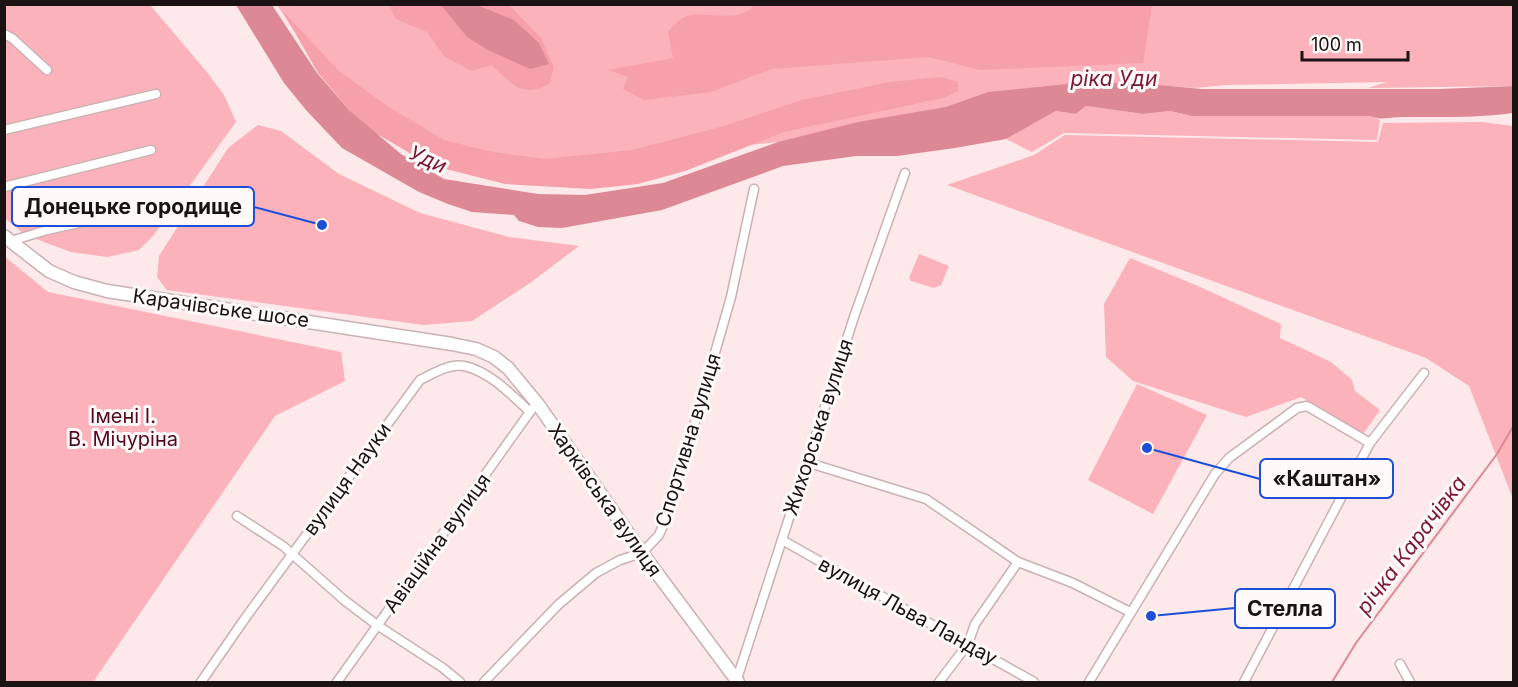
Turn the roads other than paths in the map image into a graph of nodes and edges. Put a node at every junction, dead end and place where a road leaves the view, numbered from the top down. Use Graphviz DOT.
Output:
graph roads {
  1 [pos="4,34"];
  2 [pos="47,70"];
  3 [pos="156,94"];
  4 [pos="4,130"];
  5 [pos="151,150"];
  6 [pos="905,173"];
  7 [pos="4,187"];
  8 [pos="754,189"];
  9 [pos="141,209"];
  10 [pos="8,239"];
  11 [pos="452,344"];
  12 [pos="1424,373"];
  13 [pos="534,407"];
  14 [pos="1370,443"];
  15 [pos="806,462"];
  16 [pos="237,516"];
  17 [pos="782,540"];
  18 [pos="642,553"];
  19 [pos="292,555"];
  20 [pos="1018,562"];
  21 [pos="1130,612"];
  22 [pos="377,625"];
  23 [pos="968,644"];
  24 [pos="1400,664"];
  25 [pos="201,682"];
  26 [pos="337,682"];
  27 [pos="460,682"];
  28 [pos="484,682"];
  29 [pos="737,682"];
  30 [pos="939,682"];
  31 [pos="1034,682"];
  32 [pos="1089,682"];
  33 [pos="1244,682"];
  34 [pos="1410,682"];
  1 -- 2 [label="street"];
  3 -- 4 [label="street"];
  5 -- 7 [label="street"];
  6 -- 15 [label="street, Жихорська вулиця"];
  8 -- 18 [label="street, Спортивна вулиця"];
  9 -- 10 [label="street"];
  10 -- 11 [label="main road, Карачівське шосе"];
  11 -- 13 [label="main road, Харківська вулиця"];
  12 -- 14 [label="street"];
  13 -- 18 [label="main road, Харківська вулиця"];
  13 -- 19 [label="street, вулиця Науки"];
  13 -- 22 [label="street, Авіаційна вулиця"];
  14 -- 21 [label="street"];
  14 -- 33 [label="street"];
  15 -- 17 [label="street, Жихорська вулиця"];
  15 -- 20 [label="street"];
  16 -- 19 [label="street"];
  17 -- 23 [label="street, вулиця Льва Ландау"];
  17 -- 29 [label="street, Жихорська вулиця"];
  18 -- 28 [label="street"];
  18 -- 29 [label="main road, Харківська вулиця"];
  19 -- 22 [label="street"];
  19 -- 25 [label="street, вулиця Науки"];
  20 -- 21 [label="street"];
  20 -- 23 [label="street"];
  21 -- 32 [label="street"];
  22 -- 26 [label="street, Авіаційна вулиця"];
  22 -- 27 [label="street"];
  23 -- 30 [label="street"];
  23 -- 31 [label="street, вулиця Льва Ландау"];
  24 -- 34 [label="street"];
}
